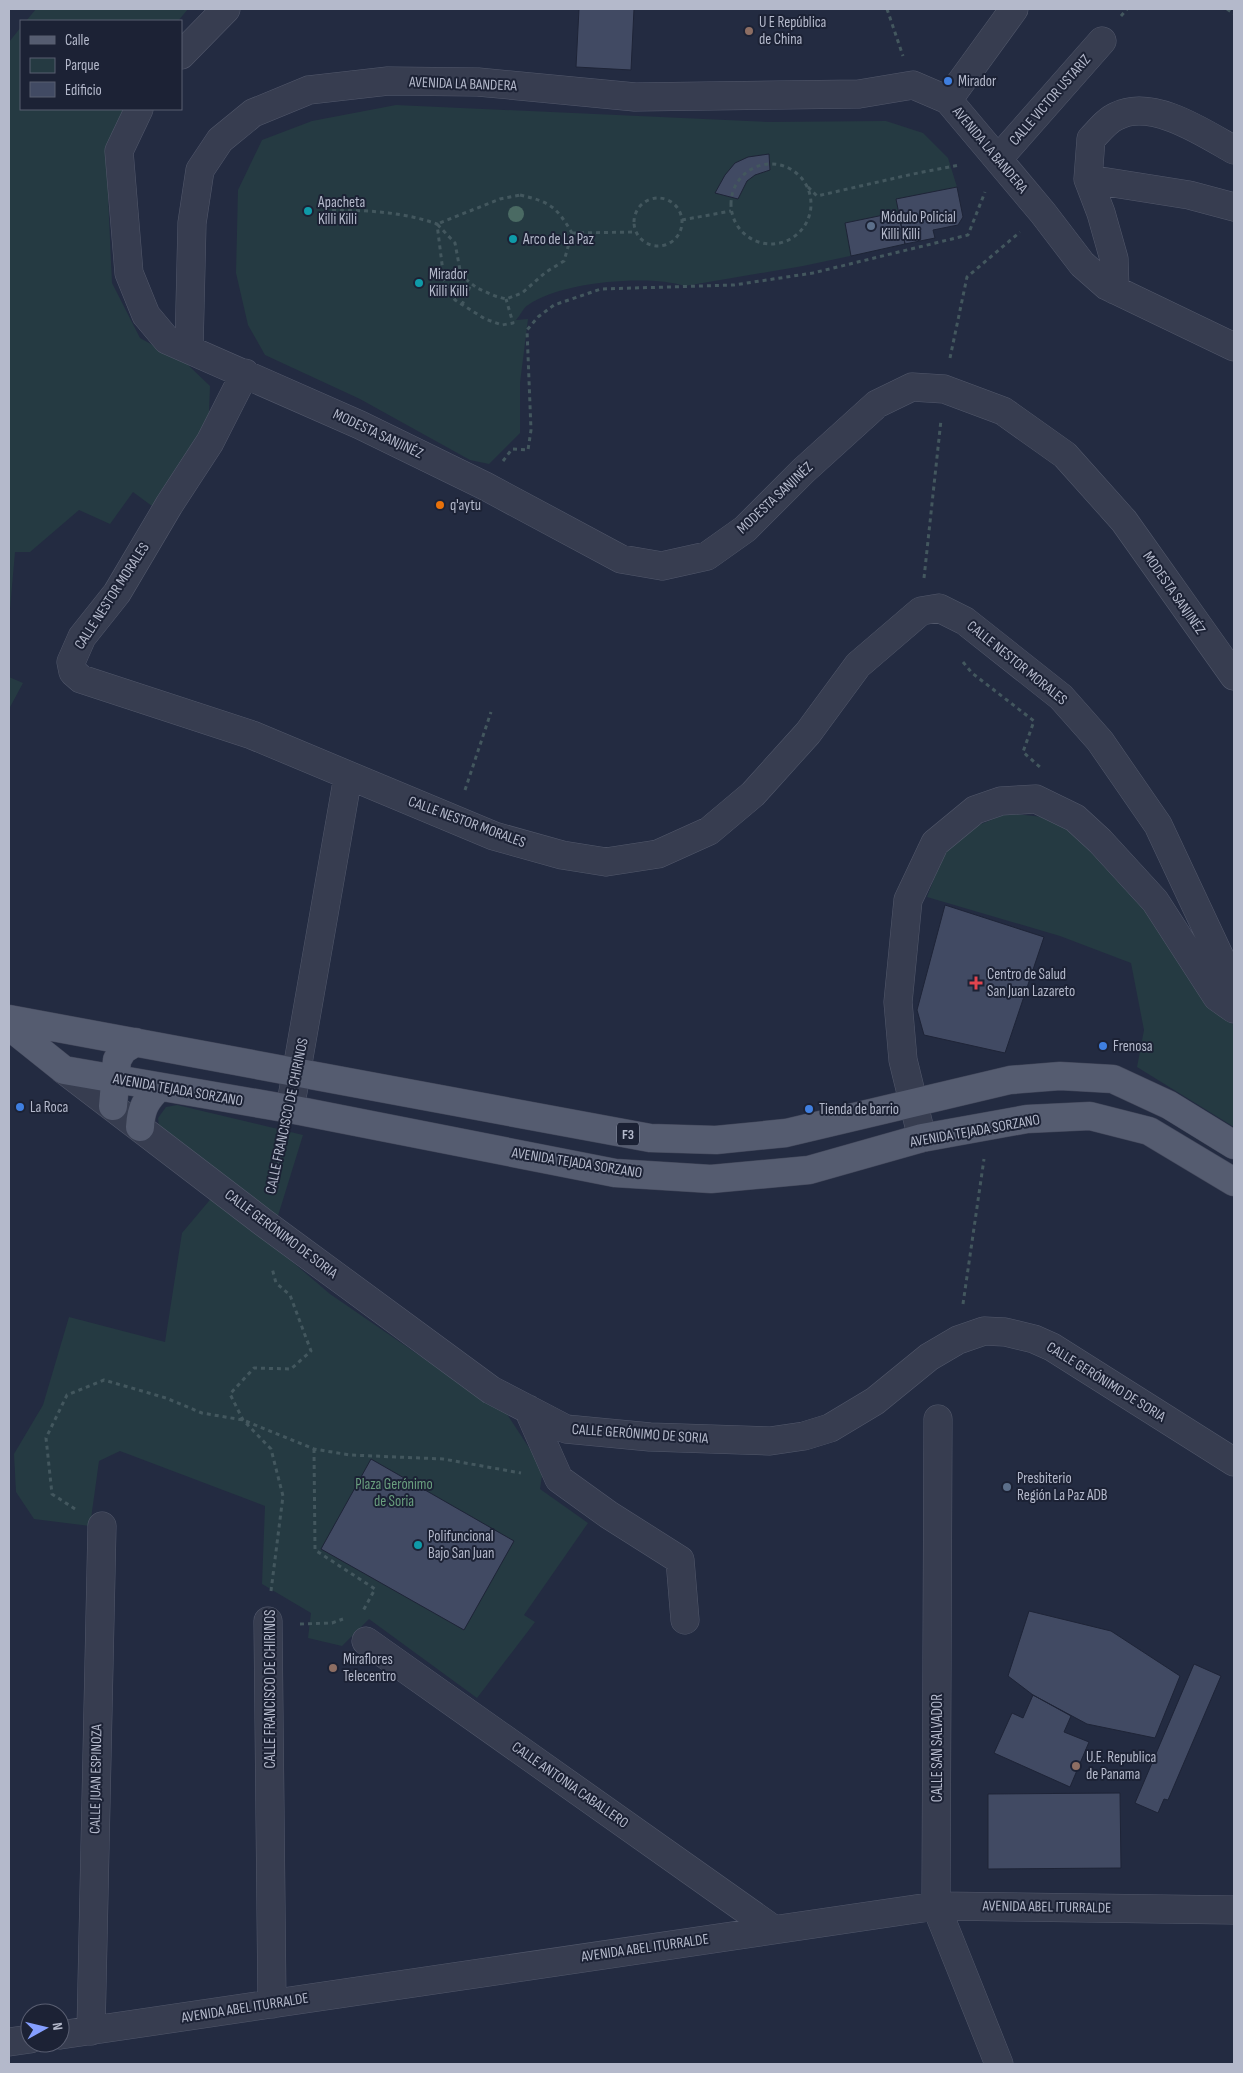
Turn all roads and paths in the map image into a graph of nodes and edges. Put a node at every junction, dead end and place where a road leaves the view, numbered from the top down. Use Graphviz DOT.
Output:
graph roads {
  1 [pos="226,9"];
  2 [pos="887,9"];
  3 [pos="1014,9"];
  4 [pos="1227,9"];
  5 [pos="1234,14"];
  6 [pos="1102,40"];
  7 [pos="182,54"];
  8 [pos="913,85"];
  9 [pos="948,100"];
  10 [pos="138,110"];
  11 [pos="1234,150"];
  12 [pos="998,159"];
  13 [pos="1088,179"];
  14 [pos="807,186"];
  15 [pos="1234,207"];
  16 [pos="324,210"];
  17 [pos="731,211"];
  18 [pos="682,220"];
  19 [pos="437,224"];
  20 [pos="636,232"];
  21 [pos="572,233"];
  22 [pos="471,284"];
  23 [pos="1115,290"];
  24 [pos="506,298"];
  25 [pos="462,305"];
  26 [pos="1234,347"];
  27 [pos="189,349"];
  28 [pos="245,373"];
  29 [pos="485,486"];
  30 [pos="1234,676"];
  31 [pos="491,712"];
  32 [pos="1034,722"];
  33 [pos="348,776"];
  34 [pos="1036,800"];
  35 [pos="455,820"];
  36 [pos="1234,987"];
  37 [pos="1234,1010"];
  38 [pos="9,1019"];
  39 [pos="9,1026"];
  40 [pos="136,1042"];
  41 [pos="64,1070"];
  42 [pos="297,1072"];
  43 [pos="115,1079"];
  44 [pos="159,1086"];
  45 [pos="914,1103"];
  46 [pos="113,1106"];
  47 [pos="290,1109"];
  48 [pos="989,1126"];
  49 [pos="140,1127"];
  50 [pos="922,1138"];
  51 [pos="1234,1145"];
  52 [pos="1234,1182"];
  53 [pos="264,1223"];
  54 [pos="958,1340"];
  55 [pos="528,1409"];
  56 [pos="243,1420"];
  57 [pos="938,1420"];
  58 [pos="314,1449"];
  59 [pos="1234,1462"];
  60 [pos="559,1479"];
  61 [pos="102,1526"];
  62 [pos="355,1614"];
  63 [pos="347,1617"];
  64 [pos="685,1620"];
  65 [pos="268,1621"];
  66 [pos="332,1623"];
  67 [pos="366,1640"];
  68 [pos="936,1906"];
  69 [pos="1234,1910"];
  70 [pos="773,1929"];
  71 [pos="272,2004"];
  72 [pos="91,2031"];
  73 [pos="70,2034"];
  74 [pos="999,2064"];
  1 -- 7 [label="street"];
  2 -- 8 [label="path"];
  3 -- 9 [label="street"];
  4 -- 5 [label="path"];
  6 -- 12 [label="street, CALLE VICTOR USTARIZ"];
  8 -- 9 [label="street, AVENIDA LA BANDERA"];
  8 -- 27 [label="street, AVENIDA LA BANDERA"];
  9 -- 12 [label="street, AVENIDA LA BANDERA"];
  10 -- 27 [label="street"];
  11 -- 13 [label="street"];
  12 -- 14 [label="path"];
  12 -- 23 [label="street, AVENIDA LA BANDERA"];
  12 -- 29 [label="path"];
  13 -- 15 [label="street"];
  13 -- 23 [label="street"];
  14 -- 17 [label="path"];
  14 -- 17 [label="path"];
  16 -- 19 [label="path"];
  17 -- 18 [label="path"];
  18 -- 20 [label="path"];
  18 -- 20 [label="path"];
  19 -- 21 [label="path"];
  19 -- 22 [label="path"];
  19 -- 25 [label="path"];
  20 -- 21 [label="path"];
  21 -- 24 [label="path"];
  22 -- 24 [label="path"];
  22 -- 25 [label="path"];
  23 -- 26 [label="street, AVENIDA LA BANDERA"];
  24 -- 25 [label="path"];
  27 -- 28 [label="street, MODESTA SANJINÉZ"];
  28 -- 29 [label="street, MODESTA SANJINÉZ"];
  28 -- 33 [label="street, CALLE NESTOR MORALES"];
  29 -- 30 [label="street, MODESTA SANJINÉZ"];
  31 -- 35 [label="path"];
  32 -- 34 [label="path"];
  33 -- 35 [label="street, CALLE NESTOR MORALES"];
  33 -- 42 [label="street, CALLE FRANCISCO DE CHIRINOS"];
  34 -- 37 [label="street"];
  34 -- 45 [label="street"];
  35 -- 36 [label="street, CALLE NESTOR MORALES"];
  38 -- 40 [label="main road, F3"];
  39 -- 41 [label="main road, AVENIDA TEJADA SORZANO"];
  40 -- 42 [label="main road, F3"];
  40 -- 43 [label="main road"];
  41 -- 43 [label="main road, AVENIDA TEJADA SORZANO"];
  41 -- 46 [label="street, CALLE GERÓNIMO DE SORIA"];
  42 -- 45 [label="main road, F3"];
  42 -- 47 [label="street, CALLE FRANCISCO DE CHIRINOS"];
  43 -- 44 [label="main road, AVENIDA TEJADA SORZANO"];
  43 -- 46 [label="main road"];
  44 -- 47 [label="main road, AVENIDA TEJADA SORZANO"];
  44 -- 49 [label="main road"];
  45 -- 50 [label="street"];
  45 -- 51 [label="main road, F3"];
  46 -- 49 [label="street, CALLE GERÓNIMO DE SORIA"];
  47 -- 50 [label="main road, AVENIDA TEJADA SORZANO"];
  47 -- 53 [label="path, CALLE FRANCISCO DE CHIRINOS"];
  48 -- 50 [label="main road, AVENIDA TEJADA SORZANO"];
  48 -- 52 [label="main road, AVENIDA TEJADA SORZANO"];
  48 -- 54 [label="path"];
  49 -- 53 [label="street, CALLE GERÓNIMO DE SORIA"];
  53 -- 55 [label="street, CALLE GERÓNIMO DE SORIA"];
  53 -- 56 [label="path, CALLE FRANCISCO DE CHIRINOS"];
  54 -- 55 [label="street, CALLE GERÓNIMO DE SORIA"];
  54 -- 59 [label="street, CALLE GERÓNIMO DE SORIA"];
  55 -- 60 [label="street"];
  56 -- 58 [label="path"];
  56 -- 61 [label="path"];
  56 -- 65 [label="path, CALLE FRANCISCO DE CHIRINOS"];
  57 -- 68 [label="street, CALLE SAN SALVADOR"];
  58 -- 60 [label="path"];
  58 -- 62 [label="path"];
  60 -- 64 [label="street"];
  61 -- 72 [label="street, CALLE JUAN ESPINOZA"];
  63 -- 66 [label="path"];
  65 -- 71 [label="street, CALLE FRANCISCO DE CHIRINOS"];
  67 -- 70 [label="street, CALLE ANTONIA CABALLERO"];
  68 -- 69 [label="street, AVENIDA ABEL ITURRALDE"];
  68 -- 70 [label="street, AVENIDA ABEL ITURRALDE"];
  68 -- 74 [label="street, CALLE SAN SALVADOR"];
  70 -- 71 [label="street, AVENIDA ABEL ITURRALDE"];
  71 -- 72 [label="street, AVENIDA ABEL ITURRALDE"];
  72 -- 73 [label="street, AVENIDA ABEL ITURRALDE"];
}
